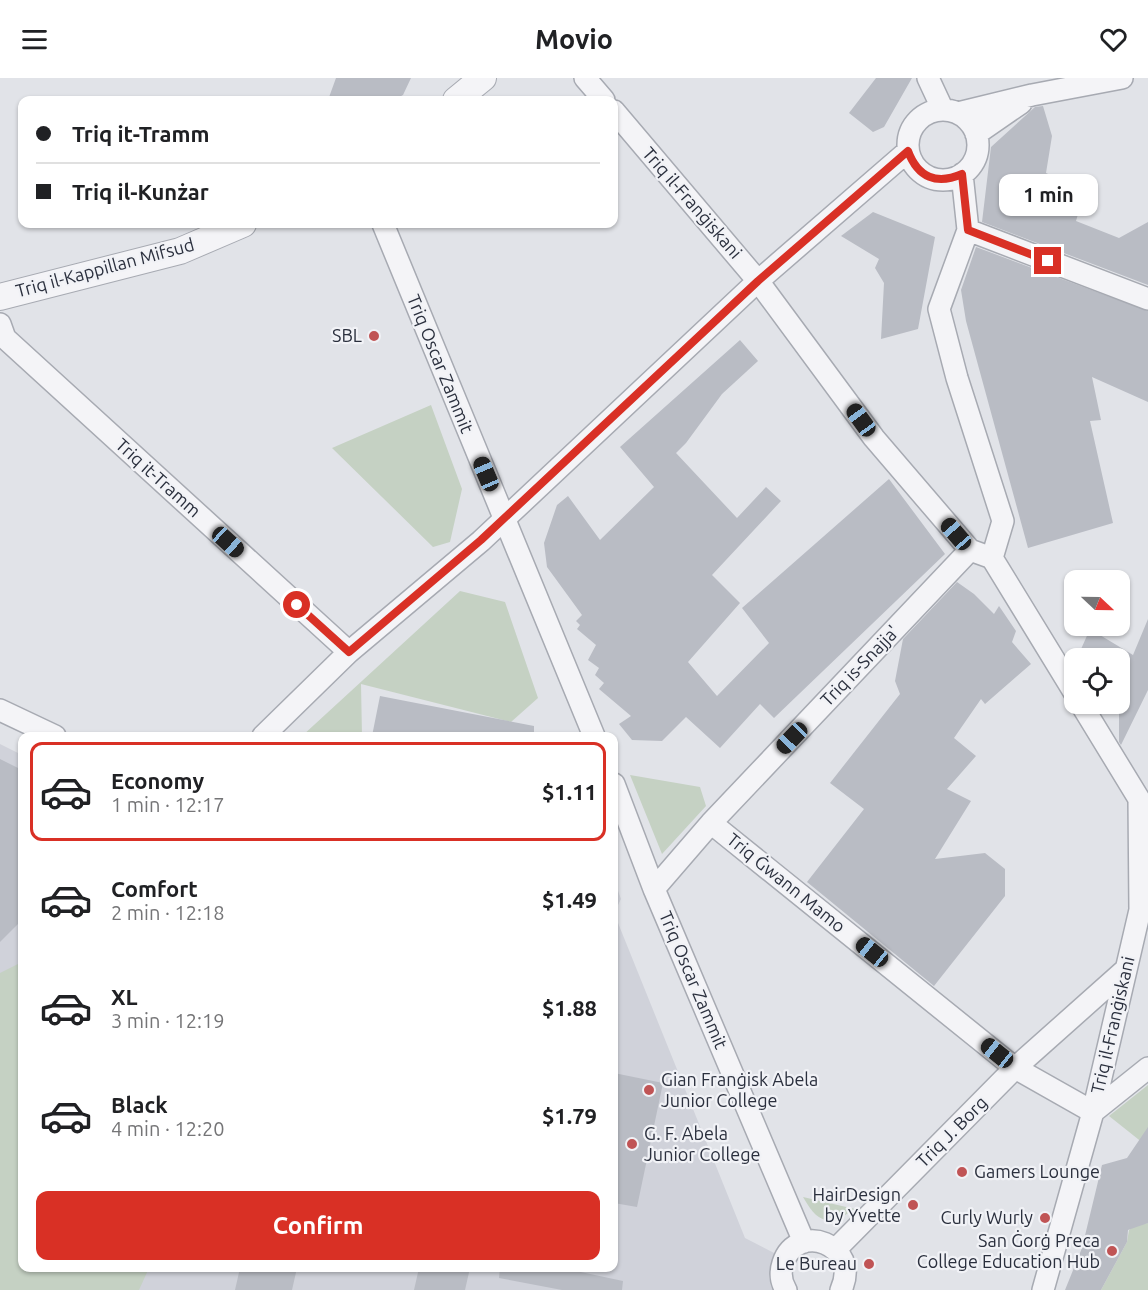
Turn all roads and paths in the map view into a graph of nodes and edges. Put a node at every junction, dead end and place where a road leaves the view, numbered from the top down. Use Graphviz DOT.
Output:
graph roads {
  1 [pos="483,78"];
  2 [pos="585,78"];
  3 [pos="928,78"];
  4 [pos="1122,78"];
  5 [pos="1032,95"];
  6 [pos="461,96"];
  7 [pos="601,96"];
  8 [pos="950,110"];
  9 [pos="618,116"];
  10 [pos="976,134"];
  11 [pos="908,151"];
  12 [pos="962,174"];
  13 [pos="234,228"];
  14 [pos="385,228"];
  15 [pos="968,230"];
  16 [pos="758,281"];
  17 [pos="0,297"];
  18 [pos="1148,299"];
  19 [pos="0,324"];
  20 [pos="504,518"];
  21 [pos="970,549"];
  22 [pos="992,558"];
  23 [pos="349,652"];
  24 [pos="1064,676"];
  25 [pos="0,710"];
  26 [pos="1087,714"];
  27 [pos="47,732"];
  28 [pos="267,732"];
  29 [pos="592,732"];
  30 [pos="618,794"];
  31 [pos="711,823"];
  32 [pos="654,888"];
  33 [pos="1125,970"];
  34 [pos="1015,1068"];
  35 [pos="1148,1068"];
  36 [pos="1093,1112"];
  37 [pos="804,1242"];
  38 [pos="836,1249"];
  39 [pos="786,1290"];
  40 [pos="841,1290"];
  41 [pos="1043,1290"];
  1 -- 6 [label="street"];
  2 -- 7 [label="street"];
  3 -- 8 [label="street"];
  4 -- 5 [label="street"];
  5 -- 8 [label="street"];
  5 -- 10 [label="street"];
  8 -- 10 [label="street"];
  8 -- 11 [label="street"];
  9 -- 16 [label="street, Triq il-Franġiskani"];
  10 -- 12 [label="street"];
  11 -- 12 [label="street"];
  11 -- 16 [label="street"];
  12 -- 15 [label="street"];
  13 -- 17 [label="street, Triq il-Kappillan Mifsud"];
  14 -- 20 [label="street, Triq Oscar Zammit"];
  15 -- 18 [label="street"];
  15 -- 22 [label="street"];
  16 -- 20 [label="street"];
  16 -- 21 [label="street, Triq il-Franġiskani"];
  19 -- 23 [label="street, Triq it-Tramm"];
  20 -- 23 [label="street"];
  20 -- 29 [label="street, Triq Oscar Zammit"];
  21 -- 22 [label="street, Triq il-Franġiskani"];
  21 -- 31 [label="street, Triq is-Snajja'"];
  22 -- 24 [label="street"];
  23 -- 28 [label="street"];
  25 -- 27 [label="street"];
  26 -- 33 [label="street, Triq il-Franġiskani"];
  30 -- 32 [label="street, Triq Oscar Zammit"];
  31 -- 32 [label="street, Triq is-Snajja'"];
  31 -- 34 [label="street, Triq Ġwann Mamo"];
  32 -- 37 [label="street, Triq Oscar Zammit"];
  33 -- 34 [label="street, Triq J. Borg"];
  33 -- 36 [label="street, Triq il-Franġiskani"];
  34 -- 36 [label="street, Triq Ġwann Mamo"];
  34 -- 38 [label="street, Triq J. Borg"];
  35 -- 36 [label="street"];
  36 -- 41 [label="street, Triq il-Franġiskani"];
  37 -- 38 [label="street"];
  37 -- 39 [label="street"];
  38 -- 40 [label="street"];
}
